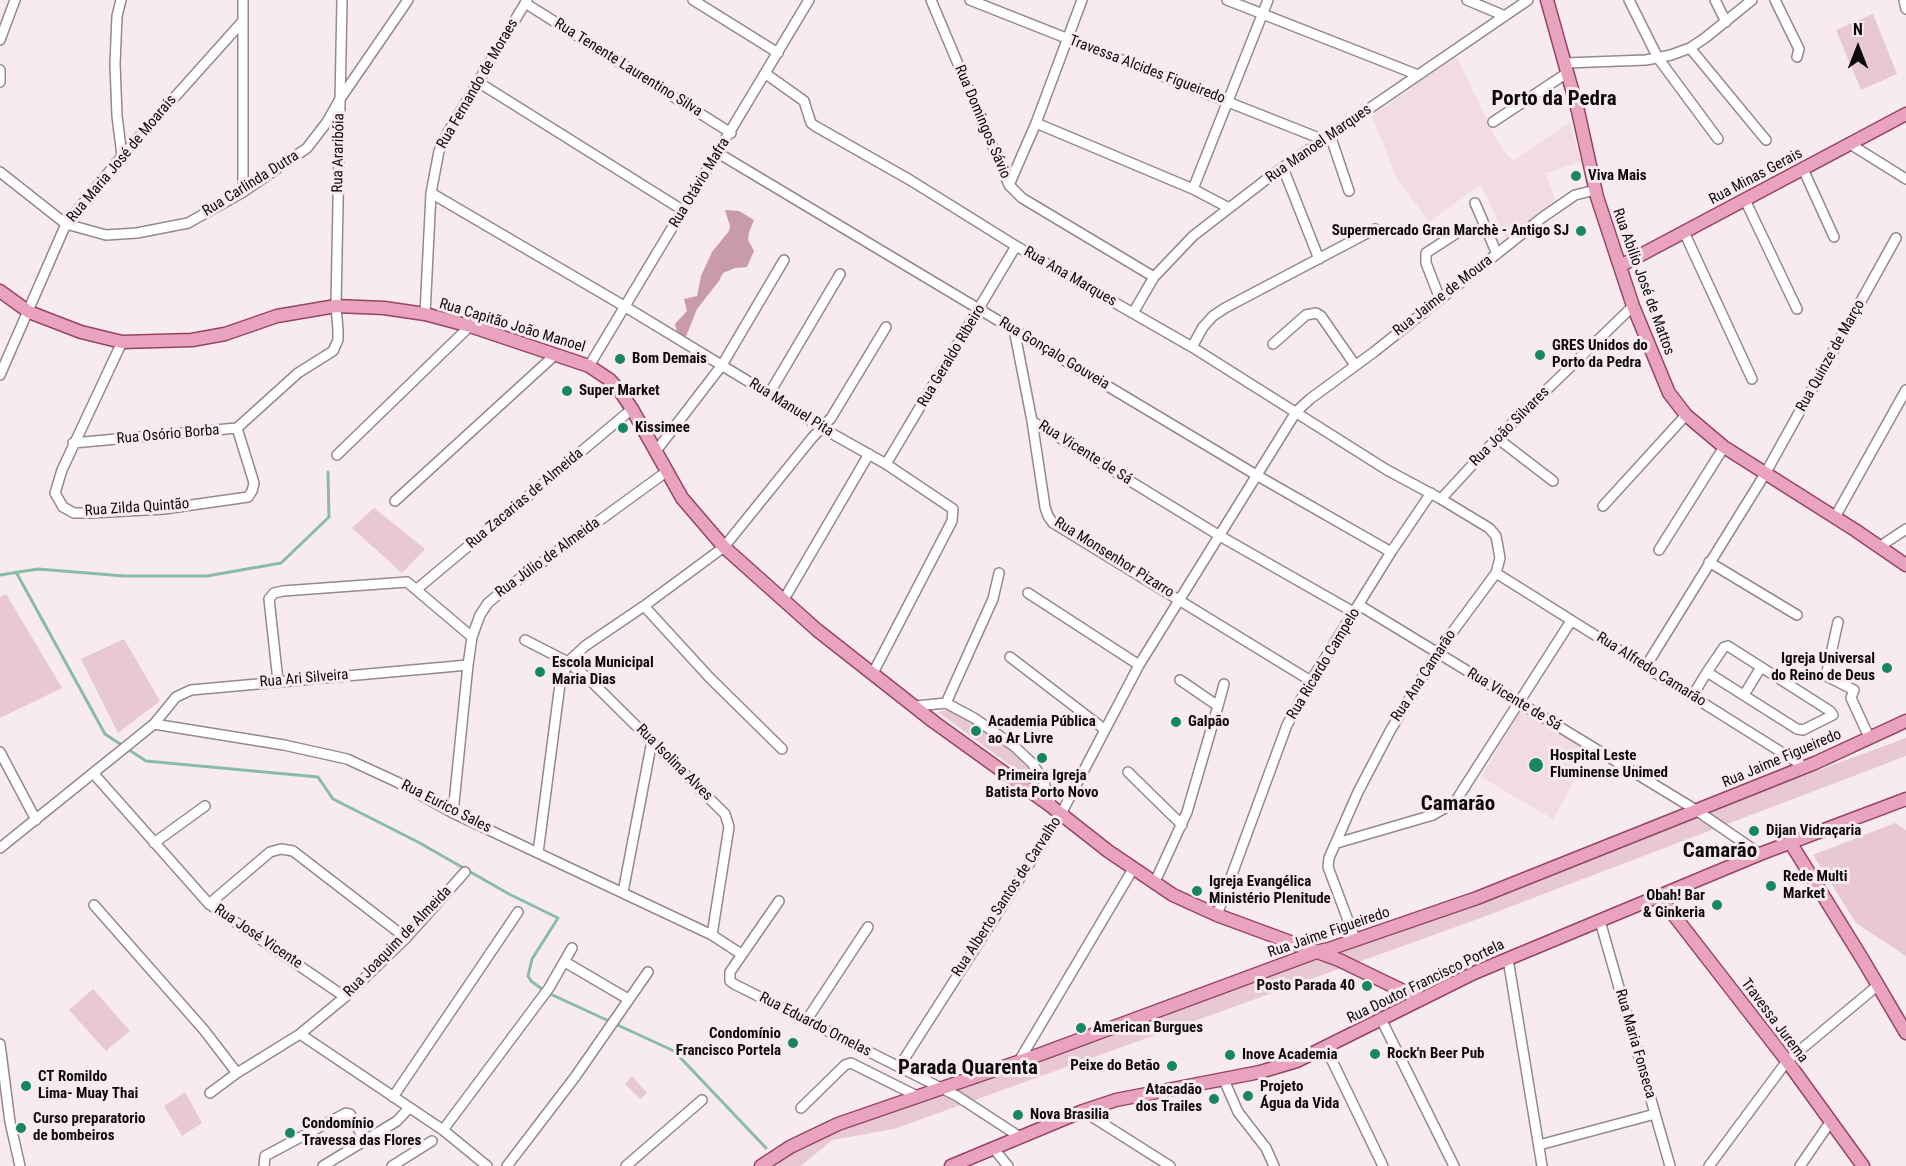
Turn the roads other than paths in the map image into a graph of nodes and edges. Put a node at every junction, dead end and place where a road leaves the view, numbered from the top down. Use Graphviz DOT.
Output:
graph roads {
  1 [pos="15,0"];
  2 [pos="121,0"];
  3 [pos="243,0"];
  4 [pos="342,0"];
  5 [pos="408,0"];
  6 [pos="693,0"];
  7 [pos="809,0"];
  8 [pos="931,0"];
  9 [pos="970,0"];
  10 [pos="1082,0"];
  11 [pos="1227,0"];
  12 [pos="1268,0"];
  13 [pos="1467,0"];
  14 [pos="1528,0"];
  15 [pos="1546,0"];
  16 [pos="1629,0"];
  17 [pos="1716,0"];
  18 [pos="1752,0"];
  19 [pos="1775,0"];
  20 [pos="1904,0"];
  21 [pos="526,1"];
  22 [pos="1906,9"];
  23 [pos="1263,14"];
  24 [pos="1505,16"];
  25 [pos="242,22"];
  26 [pos="1726,22"];
  27 [pos="0,40"];
  28 [pos="1067,40"];
  29 [pos="1690,48"];
  30 [pos="778,52"];
  31 [pos="1797,57"];
  32 [pos="1658,58"];
  33 [pos="1566,68"];
  34 [pos="0,70"];
  35 [pos="766,74"];
  36 [pos="1419,75"];
  37 [pos="0,82"];
  38 [pos="478,82"];
  39 [pos="340,99"];
  40 [pos="1228,101"];
  41 [pos="1906,114"];
  42 [pos="1493,122"];
  43 [pos="1036,123"];
  44 [pos="731,133"];
  45 [pos="1327,138"];
  46 [pos="1718,139"];
  47 [pos="1766,140"];
  48 [pos="1850,144"];
  49 [pos="718,153"];
  50 [pos="122,156"];
  51 [pos="1282,168"];
  52 [pos="1803,169"];
  53 [pos="0,172"];
  54 [pos="1906,179"];
  55 [pos="1009,185"];
  56 [pos="1193,189"];
  57 [pos="1595,190"];
  58 [pos="1349,191"];
  59 [pos="243,192"];
  60 [pos="431,193"];
  61 [pos="1745,200"];
  62 [pos="1475,202"];
  63 [pos="1229,208"];
  64 [pos="684,211"];
  65 [pos="66,224"];
  66 [pos="1375,229"];
  67 [pos="1460,231"];
  68 [pos="1684,232"];
  69 [pos="1834,237"];
  70 [pos="1896,238"];
  71 [pos="1016,246"];
  72 [pos="1497,254"];
  73 [pos="1319,259"];
  74 [pos="784,260"];
  75 [pos="1620,266"];
  76 [pos="840,274"];
  77 [pos="1154,277"];
  78 [pos="0,291"];
  79 [pos="1440,299"];
  80 [pos="336,306"];
  81 [pos="624,306"];
  82 [pos="1633,306"];
  83 [pos="1797,309"];
  84 [pos="29,312"];
  85 [pos="984,312"];
  86 [pos="1133,313"];
  87 [pos="425,314"];
  88 [pos="470,326"];
  89 [pos="886,327"];
  90 [pos="1014,329"];
  91 [pos="122,342"];
  92 [pos="1273,344"];
  93 [pos="1192,347"];
  94 [pos="556,354"];
  95 [pos="722,365"];
  96 [pos="1355,365"];
  97 [pos="589,366"];
  98 [pos="0,375"];
  99 [pos="1752,379"];
  100 [pos="1906,390"];
  101 [pos="769,394"];
  102 [pos="632,409"];
  103 [pos="1296,412"];
  104 [pos="1686,415"];
  105 [pos="1032,421"];
  106 [pos="237,428"];
  107 [pos="822,428"];
  108 [pos="1497,438"];
  109 [pos="73,443"];
  110 [pos="1724,447"];
  111 [pos="656,451"];
  112 [pos="869,454"];
  113 [pos="337,455"];
  114 [pos="886,464"];
  115 [pos="666,472"];
  116 [pos="1765,474"];
  117 [pos="1258,476"];
  118 [pos="1553,480"];
  119 [pos="1431,493"];
  120 [pos="1441,499"];
  121 [pos="395,501"];
  122 [pos="1604,506"];
  123 [pos="1836,517"];
  124 [pos="1906,529"];
  125 [pos="1220,536"];
  126 [pos="724,547"];
  127 [pos="1879,547"];
  128 [pos="1659,550"];
  129 [pos="1391,552"];
  130 [pos="1709,562"];
  131 [pos="1906,565"];
  132 [pos="999,573"];
  133 [pos="1496,573"];
  134 [pos="417,589"];
  135 [pos="1028,593"];
  136 [pos="1180,599"];
  137 [pos="783,601"];
  138 [pos="644,606"];
  139 [pos="1357,609"];
  140 [pos="1797,615"];
  141 [pos="1571,621"];
  142 [pos="1838,622"];
  143 [pos="472,637"];
  144 [pos="525,640"];
  145 [pos="1437,652"];
  146 [pos="1010,657"];
  147 [pos="568,662"];
  148 [pos="1139,665"];
  149 [pos="468,666"];
  150 [pos="1646,666"];
  151 [pos="1761,667"];
  152 [pos="1707,672"];
  153 [pos="873,673"];
  154 [pos="1180,680"];
  155 [pos="278,681"];
  156 [pos="1311,681"];
  157 [pos="1224,684"];
  158 [pos="1693,695"];
  159 [pos="1744,695"];
  160 [pos="946,703"];
  161 [pos="1518,703"];
  162 [pos="916,706"];
  163 [pos="1218,706"];
  164 [pos="1906,721"];
  165 [pos="154,724"];
  166 [pos="1104,729"];
  167 [pos="1869,737"];
  168 [pos="652,741"];
  169 [pos="782,749"];
  170 [pos="0,752"];
  171 [pos="1805,767"];
  172 [pos="1128,772"];
  173 [pos="93,773"];
  174 [pos="1905,799"];
  175 [pos="206,806"];
  176 [pos="1696,810"];
  177 [pos="1056,811"];
  178 [pos="453,813"];
  179 [pos="36,820"];
  180 [pos="1182,825"];
  181 [pos="1790,842"];
  182 [pos="154,843"];
  183 [pos="1337,843"];
  184 [pos="0,848"];
  185 [pos="538,852"];
  186 [pos="1760,854"];
  187 [pos="1133,869"];
  188 [pos="465,872"];
  189 [pos="1154,884"];
  190 [pos="623,892"];
  191 [pos="1659,896"];
  192 [pos="779,901"];
  193 [pos="94,904"];
  194 [pos="209,904"];
  195 [pos="518,912"];
  196 [pos="1217,915"];
  197 [pos="1600,921"];
  198 [pos="868,927"];
  199 [pos="712,935"];
  200 [pos="406,938"];
  201 [pos="1355,939"];
  202 [pos="572,948"];
  203 [pos="1318,951"];
  204 [pos="741,954"];
  205 [pos="1508,959"];
  206 [pos="565,962"];
  207 [pos="648,972"];
  208 [pos="1877,986"];
  209 [pos="345,997"];
  210 [pos="628,999"];
  211 [pos="1420,999"];
  212 [pos="1381,1019"];
  213 [pos="806,1021"];
  214 [pos="1906,1033"];
  215 [pos="300,1034"];
  216 [pos="0,1044"];
  217 [pos="1326,1048"];
  218 [pos="1019,1060"];
  219 [pos="1787,1061"];
  220 [pos="899,1067"];
  221 [pos="237,1073"];
  222 [pos="2,1075"];
  223 [pos="1224,1080"];
  224 [pos="943,1089"];
  225 [pos="210,1093"];
  226 [pos="393,1097"];
  227 [pos="919,1097"];
  228 [pos="702,1100"];
  229 [pos="409,1108"];
  230 [pos="801,1108"];
  231 [pos="1083,1111"];
  232 [pos="1655,1114"];
  233 [pos="1831,1121"];
  234 [pos="443,1130"];
  235 [pos="1020,1137"];
  236 [pos="364,1141"];
  237 [pos="432,1141"];
  238 [pos="1539,1145"];
  239 [pos="994,1149"];
  240 [pos="20,1166"];
  241 [pos="264,1166"];
  242 [pos="323,1166"];
  243 [pos="392,1166"];
  244 [pos="487,1166"];
  245 [pos="507,1166"];
  246 [pos="626,1166"];
  247 [pos="761,1166"];
  248 [pos="951,1166"];
  249 [pos="1008,1166"];
  250 [pos="1170,1166"];
  251 [pos="1274,1166"];
  252 [pos="1383,1166"];
  253 [pos="1454,1166"];
  254 [pos="1542,1166"];
  255 [pos="1670,1166"];
  256 [pos="1709,1166"];
  257 [pos="1800,1166"];
  258 [pos="1863,1166"];
  1 -- 27 [label="street"];
  2 -- 50 [label="street"];
  3 -- 25 [label="street"];
  4 -- 39 [label="street, Rua Araribóia"];
  5 -- 39 [label="street, Rua Carlinda Dutra"];
  6 -- 30 [label="street"];
  7 -- 30 [label="street, Rua Otávio Mafra"];
  8 -- 55 [label="street, Rua Domingos Sávio"];
  9 -- 28 [label="street, Travessa Alcides Figueiredo"];
  10 -- 28 [label="street"];
  11 -- 23 [label="street"];
  12 -- 23 [label="street"];
  13 -- 24 [label="street"];
  14 -- 24 [label="street, Rua Manoel Marques"];
  15 -- 33 [label="main road, Rua Abilio José de Mattos"];
  16 -- 32 [label="street"];
  17 -- 26 [label="street"];
  18 -- 26 [label="street"];
  19 -- 31 [label="street"];
  20 -- 22 [label="street"];
  21 -- 38 [label="street, Rua Fernando de Moraes"];
  21 -- 44 [label="street, Rua Tenente Laurentino Silva"];
  23 -- 36 [label="street"];
  23 -- 40 [label="street"];
  24 -- 36 [label="street, Rua Manoel Marques"];
  25 -- 50 [label="street, Rua Maria José de Moarais"];
  25 -- 59 [label="street"];
  26 -- 29 [label="street"];
  28 -- 40 [label="street, Travessa Alcides Figueiredo"];
  28 -- 43 [label="street"];
  29 -- 32 [label="street"];
  29 -- 47 [label="street"];
  30 -- 35 [label="street, Rua Otávio Mafra"];
  32 -- 33 [label="street"];
  32 -- 46 [label="street"];
  33 -- 42 [label="street"];
  33 -- 57 [label="main road, Rua Abilio José de Mattos"];
  34 -- 37 [label="street"];
  35 -- 44 [label="street, Rua Otávio Mafra"];
  35 -- 71 [label="street, Rua Ana Marques"];
  36 -- 45 [label="street, Rua Manoel Marques"];
  38 -- 60 [label="street, Rua Fernando de Moraes"];
  38 -- 64 [label="street"];
  39 -- 59 [label="street, Rua Carlinda Dutra"];
  39 -- 80 [label="street, Rua Araribóia"];
  40 -- 45 [label="street, Travessa Alcides Figueiredo"];
  40 -- 56 [label="street"];
  41 -- 48 [label="main road, Rua Minas Gerais"];
  43 -- 55 [label="street"];
  43 -- 56 [label="street"];
  44 -- 49 [label="street, Rua Otávio Mafra"];
  45 -- 51 [label="street, Rua Manoel Marques"];
  45 -- 58 [label="street"];
  48 -- 52 [label="main road, Rua Minas Gerais"];
  48 -- 54 [label="street"];
  49 -- 64 [label="street, Rua Otávio Mafra"];
  49 -- 85 [label="street, Rua Gonçalo Gouveia"];
  50 -- 65 [label="street, Rua Maria José de Moarais"];
  51 -- 63 [label="street, Rua Manoel Marques"];
  51 -- 73 [label="street"];
  52 -- 61 [label="main road, Rua Minas Gerais"];
  52 -- 69 [label="street"];
  53 -- 65 [label="street, Rua Carlinda Dutra"];
  55 -- 77 [label="street, Rua Domingos Sávio"];
  56 -- 63 [label="street"];
  57 -- 72 [label="street, Rua Jaime de Moura"];
  57 -- 75 [label="main road, Rua Abilio José de Mattos"];
  59 -- 65 [label="street, Rua Carlinda Dutra"];
  60 -- 81 [label="street, Rua Manuel Pita"];
  60 -- 87 [label="street, Rua Fernando de Moraes"];
  61 -- 68 [label="main road, Rua Minas Gerais"];
  61 -- 83 [label="street"];
  62 -- 72 [label="street"];
  63 -- 77 [label="street, Rua Manoel Marques"];
  64 -- 81 [label="street, Rua Otávio Mafra"];
  65 -- 84 [label="street, Rua Maria José de Moarais"];
  66 -- 73 [label="street"];
  67 -- 79 [label="street"];
  68 -- 75 [label="main road, Rua Minas Gerais"];
  68 -- 99 [label="street"];
  70 -- 116 [label="street, Rua Quinze de Março"];
  71 -- 85 [label="street, Rua Geraldo Ribeiro"];
  71 -- 86 [label="street, Rua Ana Marques"];
  72 -- 79 [label="street, Rua Jaime de Moura"];
  73 -- 93 [label="street"];
  74 -- 95 [label="street"];
  75 -- 82 [label="main road, Rua Abilio José de Mattos"];
  76 -- 101 [label="street"];
  77 -- 86 [label="street, Rua Manoel Marques"];
  78 -- 84 [label="main road, Rua Capitão João Manoel"];
  79 -- 96 [label="street, Rua Jaime de Moura"];
  80 -- 87 [label="main road, Rua Capitão João Manoel"];
  80 -- 91 [label="main road, Rua Capitão João Manoel"];
  80 -- 106 [label="street, Rua Osório Borba"];
  81 -- 95 [label="street, Rua Manuel Pita"];
  81 -- 97 [label="street, Rua Otávio Mafra"];
  82 -- 104 [label="main road, Rua Abilio José de Mattos"];
  82 -- 108 [label="street, Rua João Silvares"];
  84 -- 91 [label="main road, Rua Capitão João Manoel"];
  84 -- 98 [label="street, Rua Maria José de Moarais"];
  85 -- 90 [label="street, Rua Gonçalo Gouveia"];
  85 -- 114 [label="street, Rua Geraldo Ribeiro"];
  86 -- 93 [label="street, Rua Ana Marques"];
  87 -- 88 [label="main road, Rua Capitão João Manoel"];
  88 -- 94 [label="main road, Rua Capitão João Manoel"];
  88 -- 113 [label="street"];
  89 -- 107 [label="street"];
  90 -- 105 [label="street, Rua Monsenhor Pizarro"];
  90 -- 117 [label="street, Rua Gonçalo Gouveia"];
  91 -- 109 [label="street, Rua Zilda Quintão"];
  92 -- 96 [label="street"];
  93 -- 103 [label="street, Rua Ana Marques"];
  94 -- 97 [label="main road, Rua Capitão João Manoel"];
  94 -- 121 [label="street"];
  95 -- 101 [label="street, Rua Manuel Pita"];
  95 -- 111 [label="street"];
  96 -- 103 [label="street, Rua Jaime de Moura"];
  97 -- 102 [label="main road, Rua Capitão João Manoel"];
  100 -- 123 [label="street"];
  101 -- 107 [label="street, Rua Manuel Pita"];
  102 -- 111 [label="main road, Rua Capitão João Manoel"];
  102 -- 134 [label="street, Rua Zacarias de Almeida"];
  103 -- 117 [label="street, Rua Jaime de Moura"];
  103 -- 119 [label="street, Rua Ana Marques"];
  104 -- 110 [label="main road, Rua Abilio José de Mattos"];
  104 -- 122 [label="street"];
  105 -- 125 [label="street, Rua Vicente de Sá"];
  105 -- 136 [label="street, Rua Monsenhor Pizarro"];
  106 -- 109 [label="street, Rua Osório Borba"];
  106 -- 109 [label="street, Rua Zilda Quintão"];
  107 -- 112 [label="street, Rua Manuel Pita"];
  107 -- 126 [label="street"];
  108 -- 118 [label="street"];
  108 -- 120 [label="street, Rua João Silvares"];
  110 -- 116 [label="main road, Rua Abilio José de Mattos"];
  110 -- 128 [label="street"];
  111 -- 115 [label="main road, Rua Capitão João Manoel"];
  112 -- 114 [label="street, Rua Manuel Pita"];
  112 -- 137 [label="street"];
  114 -- 153 [label="street, Rua Manuel Pita"];
  115 -- 126 [label="main road, Rua Capitão João Manoel"];
  115 -- 143 [label="street, Rua Júlio de Almeida"];
  116 -- 123 [label="main road, Rua Abilio José de Mattos"];
  116 -- 130 [label="street, Rua Quinze de Março"];
  117 -- 125 [label="street, Rua Jaime de Moura"];
  117 -- 129 [label="street, Rua Gonçalo Gouveia"];
  119 -- 120 [label="street"];
  119 -- 129 [label="street, Rua Ricardo Campelo"];
  120 -- 133 [label="street"];
  123 -- 127 [label="main road, Rua Abilio José de Mattos"];
  124 -- 127 [label="street"];
  125 -- 136 [label="street, Rua Alberto Santos de Carvalho"];
  125 -- 139 [label="street, Rua Vicente de Sá"];
  126 -- 137 [label="main road, Rua Capitão João Manoel"];
  126 -- 138 [label="street"];
  127 -- 131 [label="main road, Rua Abilio José de Mattos"];
  129 -- 139 [label="street, Rua Ricardo Campelo"];
  130 -- 140 [label="street"];
  130 -- 150 [label="street, Rua Quinze de Março"];
  132 -- 160 [label="street"];
  133 -- 141 [label="street, Rua Alfredo Camarão"];
  133 -- 145 [label="street, Rua Ana Camarão"];
  134 -- 143 [label="street"];
  134 -- 155 [label="street"];
  135 -- 148 [label="street"];
  136 -- 148 [label="street, Rua Alberto Santos de Carvalho"];
  136 -- 156 [label="street, Rua Monsenhor Pizarro"];
  137 -- 153 [label="main road, Rua Capitão João Manoel"];
  138 -- 147 [label="street"];
  138 -- 169 [label="street"];
  139 -- 145 [label="street, Rua Vicente de Sá"];
  139 -- 156 [label="street, Rua Ricardo Campelo"];
  141 -- 150 [label="street, Rua Alfredo Camarão"];
  141 -- 161 [label="street"];
  142 -- 167 [label="street"];
  143 -- 149 [label="street, Rua Júlio de Almeida"];
  144 -- 147 [label="street, Rua Isolina Alves"];
  145 -- 161 [label="street, Rua Vicente de Sá"];
  145 -- 183 [label="street, Rua Ana Camarão"];
  146 -- 166 [label="street"];
  147 -- 168 [label="street, Rua Isolina Alves"];
  147 -- 185 [label="street"];
  148 -- 166 [label="street, Rua Alberto Santos de Carvalho"];
  149 -- 155 [label="street, Rua Ari Silveira"];
  149 -- 178 [label="street, Rua Júlio de Almeida"];
  150 -- 158 [label="street, Rua Alfredo Camarão"];
  151 -- 152 [label="street"];
  151 -- 159 [label="street"];
  151 -- 159 [label="street"];
  152 -- 158 [label="street"];
  152 -- 159 [label="street"];
  153 -- 162 [label="main road, Rua Capitão João Manoel"];
  154 -- 163 [label="street"];
  155 -- 165 [label="street, Rua Ari Silveira"];
  156 -- 196 [label="street, Rua Ricardo Campelo"];
  157 -- 163 [label="street"];
  158 -- 171 [label="street, Rua Alfredo Camarão"];
  160 -- 162 [label="street"];
  160 -- 177 [label="street, Rua Capitão João Manoel"];
  161 -- 176 [label="street, Rua Vicente de Sá"];
  161 -- 183 [label="street"];
  162 -- 177 [label="main road, Rua Capitão João Manoel"];
  163 -- 180 [label="street"];
  164 -- 167 [label="main road, Rua Jaime Figueiredo"];
  165 -- 173 [label="street"];
  165 -- 178 [label="street, Rua Eurico Sales"];
  166 -- 177 [label="street, Rua Alberto Santos de Carvalho"];
  167 -- 171 [label="main road, Rua Jaime Figueiredo"];
  168 -- 190 [label="street"];
  168 -- 199 [label="street, Rua Isolina Alves"];
  170 -- 179 [label="street"];
  171 -- 176 [label="main road, Rua Jaime Figueiredo"];
  172 -- 180 [label="street"];
  173 -- 179 [label="street"];
  173 -- 182 [label="street, Rua José Vicente"];
  174 -- 181 [label="main road, Rua Doutor Francisco Portela"];
  175 -- 182 [label="street"];
  176 -- 186 [label="street, Rua Vicente de Sá"];
  176 -- 201 [label="main road, Rua Jaime Figueiredo"];
  177 -- 187 [label="main road, Rua Capitão João Manoel"];
  177 -- 220 [label="street, Rua Alberto Santos de Carvalho"];
  178 -- 185 [label="street, Rua Eurico Sales"];
  179 -- 184 [label="street"];
  180 -- 189 [label="street"];
  181 -- 186 [label="main road, Rua Doutor Francisco Portela"];
  181 -- 208 [label="main road"];
  182 -- 194 [label="street, Rua José Vicente"];
  183 -- 201 [label="street, Rua Ana Camarão"];
  185 -- 190 [label="street, Rua Eurico Sales"];
  186 -- 191 [label="main road, Rua Doutor Francisco Portela"];
  187 -- 189 [label="main road, Rua Capitão João Manoel"];
  187 -- 218 [label="street"];
  188 -- 200 [label="street, Rua Joaquim de Almeida"];
  189 -- 196 [label="main road, Rua Capitão João Manoel"];
  190 -- 199 [label="street, Rua Eurico Sales"];
  191 -- 197 [label="main road, Rua Doutor Francisco Portela"];
  191 -- 219 [label="main road, Travessa Jurema"];
  192 -- 204 [label="street"];
  193 -- 221 [label="street"];
  194 -- 200 [label="street"];
  194 -- 209 [label="street, Rua José Vicente"];
  195 -- 226 [label="street"];
  196 -- 203 [label="main road, Rua Capitão João Manoel"];
  197 -- 205 [label="main road, Rua Doutor Francisco Portela"];
  197 -- 232 [label="street, Rua Maria Fonseca"];
  198 -- 213 [label="street"];
  199 -- 204 [label="street, Rua Eurico Sales"];
  200 -- 209 [label="street, Rua Joaquim de Almeida"];
  201 -- 203 [label="main road, Rua Jaime Figueiredo"];
  202 -- 206 [label="street"];
  203 -- 211 [label="main road, Rua Capitão João Manoel"];
  203 -- 218 [label="main road, Rua Jaime Figueiredo"];
  204 -- 213 [label="street, Rua Eduardo Ornelas"];
  205 -- 211 [label="main road, Rua Doutor Francisco Portela"];
  205 -- 238 [label="street"];
  206 -- 210 [label="street"];
  206 -- 234 [label="street"];
  207 -- 210 [label="street"];
  208 -- 214 [label="main road"];
  208 -- 219 [label="street"];
  209 -- 215 [label="street, Rua Joaquim de Almeida"];
  210 -- 245 [label="street"];
  211 -- 212 [label="main road, Rua Doutor Francisco Portela"];
  212 -- 217 [label="main road, Rua Doutor Francisco Portela"];
  212 -- 253 [label="street"];
  213 -- 220 [label="street, Rua Eduardo Ornelas"];
  215 -- 221 [label="street, Rua Joaquim de Almeida"];
  215 -- 226 [label="street"];
  216 -- 222 [label="street"];
  217 -- 223 [label="main road, Rua Doutor Francisco Portela"];
  217 -- 252 [label="street"];
  218 -- 224 [label="main road, Rua Jaime Figueiredo"];
  219 -- 233 [label="main road, Travessa Jurema"];
  219 -- 256 [label="street"];
  220 -- 224 [label="street, Rua Eduardo Ornelas"];
  221 -- 225 [label="street, Rua Joaquim de Almeida"];
  222 -- 240 [label="street"];
  223 -- 231 [label="main road, Rua Doutor Francisco Portela"];
  223 -- 251 [label="street"];
  224 -- 227 [label="main road, Rua Jaime Figueiredo"];
  224 -- 235 [label="street, Rua Eduardo Ornelas"];
  226 -- 229 [label="street"];
  227 -- 230 [label="street"];
  227 -- 247 [label="main road, Rua Jaime Figueiredo"];
  228 -- 246 [label="street"];
  229 -- 234 [label="street"];
  229 -- 236 [label="street"];
  231 -- 235 [label="main road, Rua Doutor Francisco Portela"];
  231 -- 250 [label="street"];
  232 -- 238 [label="street"];
  232 -- 255 [label="street, Rua Maria Fonseca"];
  233 -- 257 [label="street"];
  233 -- 258 [label="main road, Travessa Jurema"];
  234 -- 244 [label="street"];
  235 -- 239 [label="main road, Rua Doutor Francisco Portela"];
  236 -- 241 [label="street"];
  236 -- 242 [label="street"];
  237 -- 243 [label="street"];
  238 -- 254 [label="street"];
  239 -- 248 [label="main road, Rua Doutor Francisco Portela"];
  239 -- 249 [label="street"];
}
